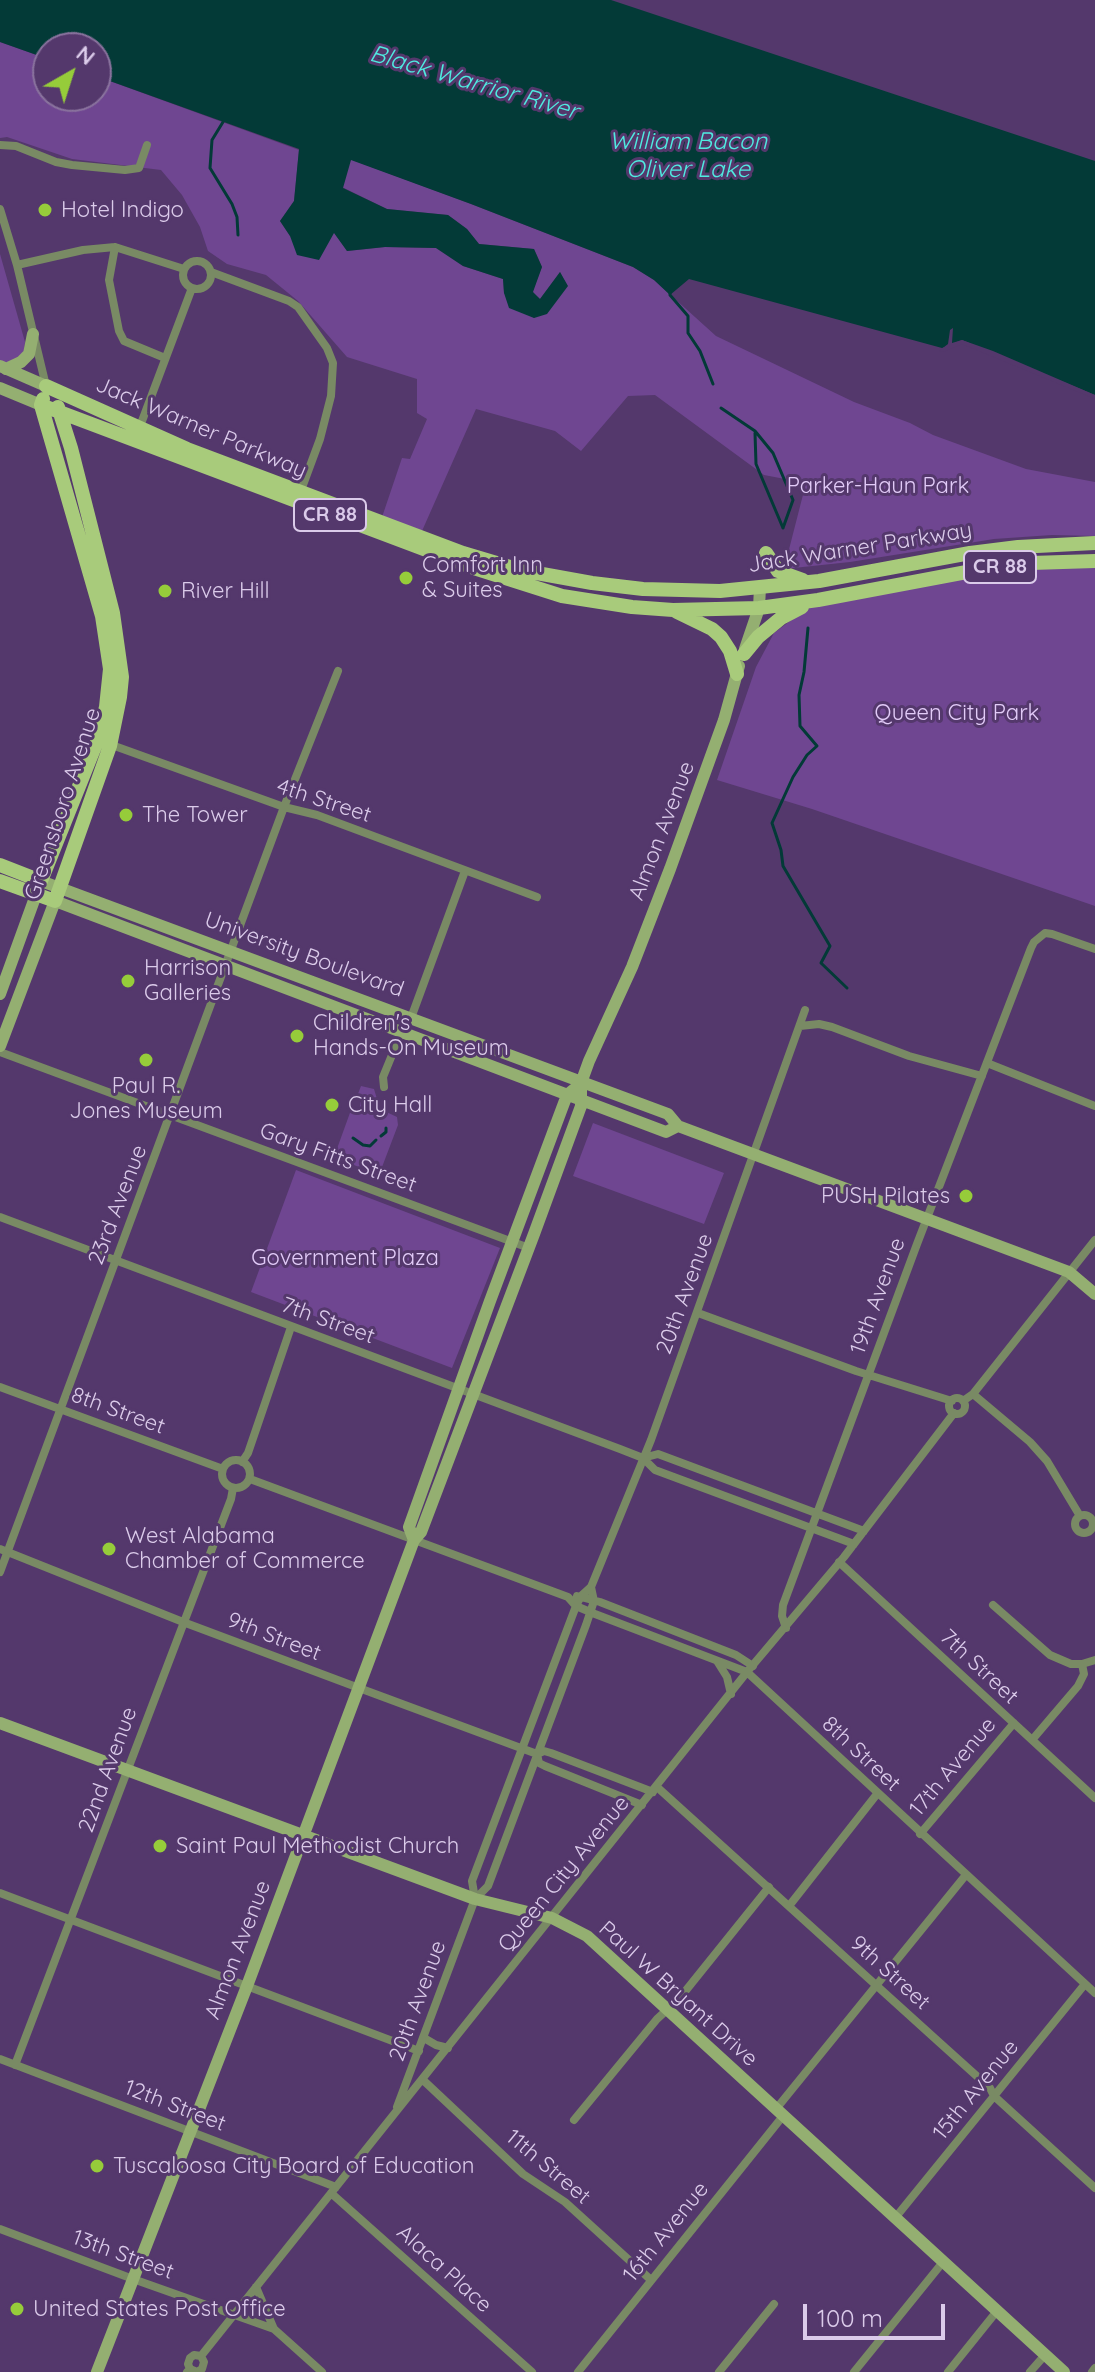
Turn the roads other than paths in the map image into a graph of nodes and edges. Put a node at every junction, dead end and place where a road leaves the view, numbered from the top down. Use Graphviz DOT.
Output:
graph roads {
  1 [pos="0,145"];
  2 [pos="147,145"];
  3 [pos="0,209"];
  4 [pos="115,247"];
  5 [pos="17,265"];
  6 [pos="184,269"];
  7 [pos="211,272"];
  8 [pos="192,288"];
  9 [pos="33,334"];
  10 [pos="165,358"];
  11 [pos="3,368"];
  12 [pos="46,386"];
  13 [pos="0,388"];
  14 [pos="41,405"];
  15 [pos="62,413"];
  16 [pos="100,427"];
  17 [pos="139,429"];
  18 [pos="71,448"];
  19 [pos="300,493"];
  20 [pos="1095,543"];
  21 [pos="766,553"];
  22 [pos="1095,561"];
  23 [pos="811,582"];
  24 [pos="760,587"];
  25 [pos="818,600"];
  26 [pos="759,608"];
  27 [pos="673,610"];
  28 [pos="744,654"];
  29 [pos="338,671"];
  30 [pos="737,674"];
  31 [pos="104,742"];
  32 [pos="284,807"];
  33 [pos="0,865"];
  34 [pos="465,871"];
  35 [pos="0,881"];
  36 [pos="38,888"];
  37 [pos="57,894"];
  38 [pos="537,897"];
  39 [pos="1095,949"];
  40 [pos="232,951"];
  41 [pos="226,967"];
  42 [pos="0,994"];
  43 [pos="805,1010"];
  44 [pos="411,1018"];
  45 [pos="800,1026"];
  46 [pos="401,1033"];
  47 [pos="0,1049"];
  48 [pos="987,1063"];
  49 [pos="982,1076"];
  50 [pos="581,1083"];
  51 [pos="384,1087"];
  52 [pos="567,1095"];
  53 [pos="582,1101"];
  54 [pos="1095,1106"];
  55 [pos="171,1116"];
  56 [pos="678,1126"];
  57 [pos="754,1153"];
  58 [pos="0,1217"];
  59 [pos="927,1218"];
  60 [pos="1095,1240"];
  61 [pos="512,1242"];
  62 [pos="529,1248"];
  63 [pos="116,1260"];
  64 [pos="1069,1272"];
  65 [pos="1095,1294"];
  66 [pos="698,1313"];
  67 [pos="291,1327"];
  68 [pos="869,1375"];
  69 [pos="0,1387"];
  70 [pos="459,1388"];
  71 [pos="474,1394"];
  72 [pos="973,1394"];
  73 [pos="952,1401"];
  74 [pos="963,1401"];
  75 [pos="60,1409"];
  76 [pos="954,1413"];
  77 [pos="643,1458"];
  78 [pos="242,1462"];
  79 [pos="223,1469"];
  80 [pos="250,1479"];
  81 [pos="233,1488"];
  82 [pos="817,1513"];
  83 [pos="1080,1516"];
  84 [pos="812,1529"];
  85 [pos="864,1531"];
  86 [pos="414,1540"];
  87 [pos="854,1544"];
  88 [pos="4,1550"];
  89 [pos="839,1562"];
  90 [pos="0,1572"];
  91 [pos="591,1587"];
  92 [pos="581,1596"];
  93 [pos="569,1598"];
  94 [pos="594,1601"];
  95 [pos="993,1605"];
  96 [pos="576,1606"];
  97 [pos="590,1611"];
  98 [pos="183,1622"];
  99 [pos="786,1628"];
  100 [pos="717,1660"];
  101 [pos="1095,1660"];
  102 [pos="1082,1664"];
  103 [pos="750,1669"];
  104 [pos="359,1688"];
  105 [pos="731,1694"];
  106 [pos="0,1723"];
  107 [pos="1014,1723"];
  108 [pos="1032,1740"];
  109 [pos="522,1747"];
  110 [pos="537,1754"];
  111 [pos="127,1769"];
  112 [pos="655,1790"];
  113 [pos="877,1794"];
  114 [pos="1095,1798"];
  115 [pos="642,1805"];
  116 [pos="920,1834"];
  117 [pos="303,1836"];
  118 [pos="965,1876"];
  119 [pos="769,1887"];
  120 [pos="0,1893"];
  121 [pos="475,1899"];
  122 [pos="789,1906"];
  123 [pos="552,1918"];
  124 [pos="72,1919"];
  125 [pos="1085,1984"];
  126 [pos="876,1985"];
  127 [pos="247,1986"];
  128 [pos="1095,1993"];
  129 [pos="668,2010"];
  130 [pos="424,2038"];
  131 [pos="448,2048"];
  132 [pos="419,2051"];
  133 [pos="0,2059"];
  134 [pos="15,2065"];
  135 [pos="423,2080"];
  136 [pos="994,2096"];
  137 [pos="780,2112"];
  138 [pos="394,2115"];
  139 [pos="574,2120"];
  140 [pos="190,2131"];
  141 [pos="1095,2188"];
  142 [pos="334,2190"];
  143 [pos="895,2218"];
  144 [pos="0,2229"];
  145 [pos="943,2262"];
  146 [pos="133,2279"];
  147 [pos="651,2280"];
  148 [pos="256,2287"];
  149 [pos="774,2304"];
  150 [pos="997,2311"];
  151 [pos="234,2315"];
  152 [pos="274,2329"];
  153 [pos="1045,2355"];
  154 [pos="201,2356"];
  155 [pos="188,2370"];
  156 [pos="204,2371"];
  157 [pos="97,2372"];
  158 [pos="322,2372"];
  159 [pos="532,2372"];
  160 [pos="578,2372"];
  161 [pos="719,2372"];
  162 [pos="854,2372"];
  163 [pos="948,2372"];
  164 [pos="1030,2372"];
  165 [pos="1064,2372"];
  1 -- 2 [label="street"];
  3 -- 5 [label="street, Greensboro Avenue"];
  4 -- 5 [label="street"];
  4 -- 6 [label="street"];
  4 -- 10 [label="street"];
  5 -- 9 [label="street, Greensboro Avenue"];
  6 -- 7 [label="street"];
  6 -- 8 [label="street"];
  7 -- 8 [label="street"];
  7 -- 19 [label="street"];
  8 -- 10 [label="street"];
  9 -- 11 [label="main road"];
  9 -- 12 [label="street, Greensboro Avenue"];
  10 -- 17 [label="street"];
  11 -- 12 [label="main road, Jack Warner Parkway"];
  12 -- 14 [label="main road, Greensboro Avenue"];
  12 -- 15 [label="main road, Greensboro Avenue"];
  12 -- 17 [label="main road, Jack Warner Parkway"];
  13 -- 14 [label="main road, Jack Warner Parkway / CR 88"];
  14 -- 15 [label="main road, Jack Warner Parkway / CR 88"];
  14 -- 31 [label="main road, Greensboro Avenue"];
  15 -- 16 [label="main road, Jack Warner Parkway / CR 88"];
  15 -- 18 [label="main road, Greensboro Avenue"];
  16 -- 18 [label="main road"];
  16 -- 27 [label="main road, Jack Warner Parkway / CR 88"];
  17 -- 19 [label="main road, Jack Warner Parkway"];
  18 -- 31 [label="main road, Greensboro Avenue"];
  19 -- 24 [label="main road, Jack Warner Parkway"];
  20 -- 23 [label="main road, Jack Warner Parkway"];
  21 -- 23 [label="main road"];
  22 -- 25 [label="main road, Jack Warner Parkway / CR 88"];
  23 -- 24 [label="main road, Jack Warner Parkway"];
  24 -- 26 [label="main road, Almon Avenue"];
  25 -- 26 [label="main road, Jack Warner Parkway / CR 88"];
  25 -- 28 [label="main road"];
  26 -- 27 [label="main road, Jack Warner Parkway / CR 88"];
  26 -- 28 [label="main road, Almon Avenue"];
  27 -- 30 [label="main road"];
  28 -- 30 [label="main road, Almon Avenue"];
  29 -- 32 [label="street, 23rd Avenue"];
  30 -- 50 [label="main road, Almon Avenue"];
  31 -- 32 [label="street, 4th Street"];
  31 -- 36 [label="main road, Greensboro Avenue"];
  31 -- 37 [label="main road, Greensboro Avenue"];
  32 -- 34 [label="street, 4th Street"];
  32 -- 40 [label="street, 23rd Avenue"];
  33 -- 36 [label="main road, University Boulevard"];
  34 -- 38 [label="street, 4th Street"];
  34 -- 44 [label="street"];
  35 -- 36 [label="main road, University Boulevard"];
  36 -- 37 [label="main road, University Boulevard"];
  36 -- 42 [label="main road, Greensboro Avenue"];
  37 -- 40 [label="main road, University Boulevard"];
  37 -- 41 [label="main road, University Boulevard"];
  37 -- 47 [label="main road, Greensboro Avenue"];
  39 -- 48 [label="street, 19th Avenue"];
  40 -- 41 [label="street, 23rd Avenue"];
  40 -- 44 [label="main road, University Boulevard"];
  41 -- 46 [label="main road, University Boulevard"];
  41 -- 55 [label="street, 23rd Avenue"];
  43 -- 45 [label="street, 20th Avenue"];
  44 -- 46 [label="street"];
  44 -- 50 [label="main road, University Boulevard"];
  45 -- 49 [label="street"];
  45 -- 57 [label="street, 20th Avenue"];
  46 -- 51 [label="street"];
  46 -- 52 [label="main road, University Boulevard"];
  47 -- 55 [label="street, Gary Fitts Street"];
  48 -- 49 [label="street, 19th Avenue"];
  48 -- 54 [label="street"];
  49 -- 59 [label="street, 19th Avenue"];
  50 -- 52 [label="main road, Almon Avenue"];
  50 -- 53 [label="main road, Almon Avenue"];
  50 -- 56 [label="main road, University Boulevard"];
  52 -- 53 [label="main road, University Boulevard"];
  52 -- 61 [label="main road, Almon Avenue"];
  53 -- 56 [label="main road, University Boulevard"];
  53 -- 62 [label="main road, Almon Avenue"];
  55 -- 61 [label="street, Gary Fitts Street"];
  55 -- 63 [label="street, 23rd Avenue"];
  56 -- 57 [label="main road, University Boulevard"];
  57 -- 59 [label="main road, University Boulevard"];
  57 -- 66 [label="street, 20th Avenue"];
  58 -- 63 [label="street, 7th Street"];
  59 -- 64 [label="main road, University Boulevard"];
  59 -- 68 [label="street, 19th Avenue"];
  60 -- 64 [label="street, Queen City Avenue"];
  61 -- 62 [label="street, Gary Fitts Street"];
  61 -- 70 [label="main road, Almon Avenue"];
  62 -- 71 [label="main road, Almon Avenue"];
  63 -- 67 [label="street, 7th Street"];
  63 -- 75 [label="street, 23rd Avenue"];
  64 -- 65 [label="main road, University Boulevard"];
  64 -- 72 [label="street, Queen City Avenue"];
  66 -- 68 [label="street"];
  66 -- 77 [label="street, 20th Avenue"];
  67 -- 70 [label="street, 7th Street"];
  67 -- 78 [label="street"];
  68 -- 73 [label="street"];
  68 -- 82 [label="street, 19th Avenue"];
  69 -- 75 [label="street, 8th Street"];
  70 -- 71 [label="street, 7th Street"];
  70 -- 86 [label="main road, Almon Avenue"];
  71 -- 77 [label="street, 7th Street"];
  71 -- 86 [label="main road, Almon Avenue"];
  72 -- 74 [label="street, Queen City Avenue"];
  72 -- 83 [label="street"];
  73 -- 74 [label="street"];
  73 -- 76 [label="street"];
  74 -- 76 [label="street, Queen City Avenue"];
  75 -- 79 [label="street, 8th Street"];
  75 -- 88 [label="street, 23rd Avenue"];
  76 -- 85 [label="street, Queen City Avenue"];
  77 -- 82 [label="street, 7th Street"];
  77 -- 84 [label="street, 7th Street"];
  77 -- 91 [label="street, 20th Avenue"];
  78 -- 79 [label="street"];
  78 -- 80 [label="street"];
  79 -- 81 [label="street"];
  80 -- 81 [label="street"];
  80 -- 86 [label="street, 8th Street"];
  81 -- 98 [label="street, 22nd Avenue"];
  82 -- 84 [label="street, 19th Avenue"];
  82 -- 85 [label="street, 7th Street"];
  84 -- 87 [label="street, 7th Street"];
  84 -- 99 [label="street, 19th Avenue"];
  85 -- 87 [label="street, Queen City Avenue"];
  86 -- 93 [label="street, 8th Street"];
  86 -- 104 [label="main road, Almon Avenue"];
  87 -- 89 [label="street, Queen City Avenue"];
  88 -- 90 [label="street, 23rd Avenue"];
  88 -- 98 [label="street, 9th Street"];
  89 -- 99 [label="street, Queen City Avenue"];
  89 -- 107 [label="street, 7th Street"];
  91 -- 92 [label="street, 20th Avenue"];
  91 -- 94 [label="street"];
  92 -- 93 [label="street, 8th Street"];
  92 -- 94 [label="street, 8th Street"];
  92 -- 96 [label="street, 20th Avenue"];
  93 -- 96 [label="street, 8th Street"];
  94 -- 97 [label="street, 20th Avenue"];
  94 -- 103 [label="street, 8th Street"];
  95 -- 102 [label="street"];
  96 -- 97 [label="street, 8th Street"];
  96 -- 109 [label="street, 20th Avenue"];
  97 -- 100 [label="street, 8th Street"];
  97 -- 110 [label="street, 20th Avenue"];
  98 -- 104 [label="street, 9th Street"];
  98 -- 111 [label="street, 22nd Avenue"];
  99 -- 103 [label="street, Queen City Avenue"];
  100 -- 103 [label="street, 8th Street"];
  100 -- 105 [label="street"];
  101 -- 102 [label="street"];
  102 -- 108 [label="street"];
  103 -- 105 [label="street, Queen City Avenue"];
  103 -- 113 [label="street, 8th Street"];
  104 -- 109 [label="street, 9th Street"];
  104 -- 117 [label="main road, Almon Avenue"];
  105 -- 112 [label="street, Queen City Avenue"];
  106 -- 111 [label="main road, Paul W Bryant Drive"];
  107 -- 108 [label="street, 7th Street"];
  107 -- 116 [label="street, 17th Avenue"];
  108 -- 114 [label="street, 7th Street"];
  109 -- 110 [label="street, 9th Street"];
  109 -- 121 [label="street, 20th Avenue"];
  110 -- 112 [label="street, 9th Street"];
  110 -- 115 [label="street, 9th Street"];
  110 -- 121 [label="street, 20th Avenue"];
  111 -- 117 [label="main road, Paul W Bryant Drive"];
  111 -- 124 [label="street, 22nd Avenue"];
  112 -- 115 [label="street, Queen City Avenue"];
  112 -- 119 [label="street, 9th Street"];
  113 -- 116 [label="street, 8th Street"];
  113 -- 122 [label="street, 17th Avenue"];
  115 -- 123 [label="street, Queen City Avenue"];
  116 -- 118 [label="street, 8th Street"];
  117 -- 121 [label="main road, Paul W Bryant Drive"];
  117 -- 127 [label="main road, Almon Avenue"];
  118 -- 125 [label="street, 8th Street"];
  118 -- 126 [label="street, 16th Avenue"];
  119 -- 122 [label="street, 9th Street"];
  119 -- 129 [label="street"];
  120 -- 124 [label="street"];
  121 -- 123 [label="main road, Paul W Bryant Drive"];
  121 -- 130 [label="street, 20th Avenue"];
  122 -- 126 [label="street, 9th Street"];
  123 -- 129 [label="main road, Paul W Bryant Drive"];
  123 -- 131 [label="street, Queen City Avenue"];
  124 -- 127 [label="street"];
  124 -- 134 [label="street, 22nd Avenue"];
  125 -- 128 [label="street, 8th Street"];
  125 -- 136 [label="street, 15th Avenue"];
  126 -- 136 [label="street, 9th Street"];
  126 -- 137 [label="street, 16th Avenue"];
  127 -- 132 [label="street"];
  127 -- 140 [label="main road, Almon Avenue"];
  129 -- 137 [label="main road, Paul W Bryant Drive"];
  129 -- 139 [label="street"];
  130 -- 131 [label="street"];
  130 -- 132 [label="street, 20th Avenue"];
  131 -- 135 [label="street, Queen City Avenue"];
  132 -- 138 [label="street, 20th Avenue"];
  133 -- 134 [label="street, 12th Street"];
  134 -- 140 [label="street, 12th Street"];
  135 -- 138 [label="street, Queen City Avenue"];
  135 -- 147 [label="street, 11th Street"];
  136 -- 141 [label="street, 9th Street"];
  136 -- 143 [label="street, 15th Avenue"];
  137 -- 143 [label="main road, Paul W Bryant Drive"];
  137 -- 147 [label="street, 16th Avenue"];
  138 -- 142 [label="street, Queen City Avenue"];
  140 -- 142 [label="street, 12th Street"];
  140 -- 146 [label="main road, Almon Avenue"];
  142 -- 148 [label="street, Queen City Avenue"];
  142 -- 159 [label="street, Alaca Place"];
  143 -- 145 [label="main road, Paul W Bryant Drive"];
  144 -- 146 [label="street, 13th Street"];
  145 -- 150 [label="main road, Paul W Bryant Drive"];
  145 -- 162 [label="street"];
  146 -- 151 [label="street, 13th Street"];
  146 -- 157 [label="main road, Almon Avenue"];
  147 -- 160 [label="street, 16th Avenue"];
  148 -- 151 [label="street, Queen City Avenue"];
  148 -- 152 [label="street"];
  149 -- 161 [label="street"];
  150 -- 153 [label="main road, Paul W Bryant Drive"];
  150 -- 163 [label="street"];
  151 -- 152 [label="street, 13th Street"];
  151 -- 154 [label="street, Queen City Avenue"];
  152 -- 158 [label="street"];
  153 -- 164 [label="street"];
  153 -- 165 [label="main road, Paul W Bryant Drive"];
  154 -- 155 [label="street, Queen City Avenue"];
  154 -- 156 [label="street, Queen City Avenue"];
  155 -- 156 [label="street, Queen City Avenue"];
}
